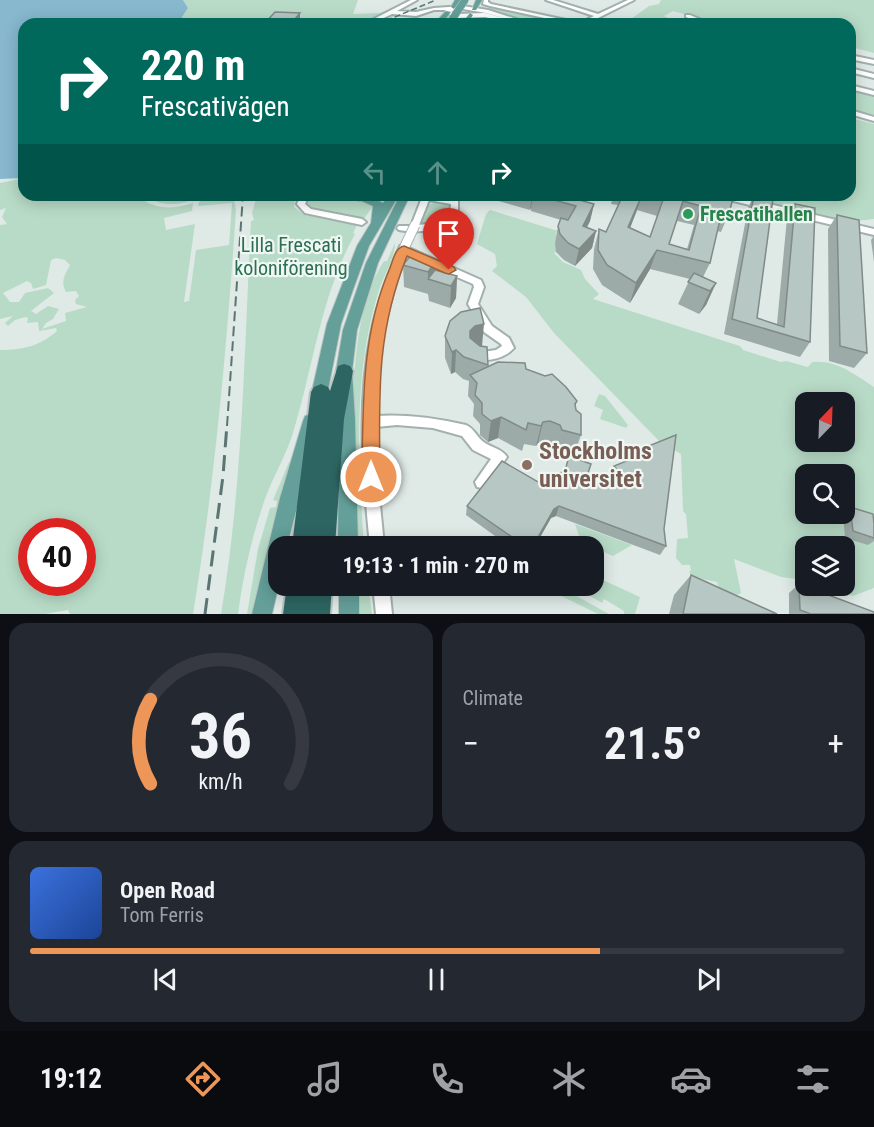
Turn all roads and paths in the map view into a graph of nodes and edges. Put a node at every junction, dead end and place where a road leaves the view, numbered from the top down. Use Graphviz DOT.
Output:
graph roads {
  1 [pos="414,0"];
  2 [pos="422,0"];
  3 [pos="430,0"];
  4 [pos="458,0"];
  5 [pos="465,0"];
  6 [pos="472,0"];
  7 [pos="479,0"];
  8 [pos="486,0"];
  9 [pos="548,0"];
  10 [pos="632,0"];
  11 [pos="450,9"];
  12 [pos="399,10"];
  13 [pos="473,12"];
  14 [pos="599,16"];
  15 [pos="688,16"];
  16 [pos="379,18"];
  17 [pos="442,18"];
  18 [pos="452,18"];
  19 [pos="460,18"];
  20 [pos="468,18"];
  21 [pos="499,18"];
  22 [pos="501,18"];
  23 [pos="552,18"];
  24 [pos="594,18"];
  25 [pos="693,18"];
  26 [pos="856,58"];
  27 [pos="874,62"];
  28 [pos="856,72"];
  29 [pos="874,76"];
  30 [pos="856,88"];
  31 [pos="874,93"];
  32 [pos="856,116"];
  33 [pos="874,120"];
  34 [pos="302,201"];
  35 [pos="369,201"];
  36 [pos="388,201"];
  37 [pos="402,201"];
  38 [pos="425,201"];
  39 [pos="450,201"];
  40 [pos="745,201"];
  41 [pos="369,222"];
  42 [pos="402,228"];
  43 [pos="874,232"];
  44 [pos="404,248"];
  45 [pos="480,356"];
  46 [pos="344,371"];
  47 [pos="321,392"];
  48 [pos="370,422"];
  49 [pos="482,482"];
  50 [pos="305,536"];
  51 [pos="324,536"];
  52 [pos="348,536"];
  53 [pos="376,536"];
  54 [pos="298,596"];
  55 [pos="319,596"];
  56 [pos="349,596"];
  57 [pos="382,596"];
  58 [pos="262,614"];
  59 [pos="296,614"];
  60 [pos="317,614"];
  61 [pos="349,614"];
  62 [pos="384,614"];
  1 -- 12 [label="street"];
  2 -- 3 [label="street"];
  4 -- 11 [label="main road"];
  5 -- 18 [label="main road, bridge"];
  6 -- 19 [label="main road"];
  7 -- 13 [label="main road"];
  8 -- 23 [label="street"];
  9 -- 14 [label="street"];
  10 -- 14 [label="street"];
  11 -- 12 [label="street"];
  11 -- 13 [label="street"];
  11 -- 13 [label="street"];
  11 -- 17 [label="main road"];
  12 -- 16 [label="street"];
  13 -- 20 [label="main road"];
  13 -- 21 [label="street"];
  13 -- 22 [label="street"];
  14 -- 24 [label="street"];
  15 -- 25 [label="street"];
  26 -- 27 [label="street"];
  28 -- 29 [label="street"];
  30 -- 31 [label="street"];
  32 -- 33 [label="street"];
  34 -- 41 [label="street"];
  35 -- 41 [label="main road"];
  36 -- 41 [label="main road"];
  37 -- 46 [label="main road"];
  38 -- 44 [label="street, bridge"];
  39 -- 42 [label="street"];
  40 -- 43 [label="street"];
  41 -- 47 [label="main road"];
  44 -- 45 [label="street"];
  44 -- 48 [label="street"];
  46 -- 51 [label="highway"];
  46 -- 52 [label="main road"];
  47 -- 50 [label="highway"];
  47 -- 58 [label="main road"];
  48 -- 49 [label="street"];
  48 -- 53 [label="street"];
  54 -- 59 [label="highway"];
  55 -- 60 [label="highway"];
  56 -- 61 [label="main road"];
  57 -- 62 [label="street"];
}
